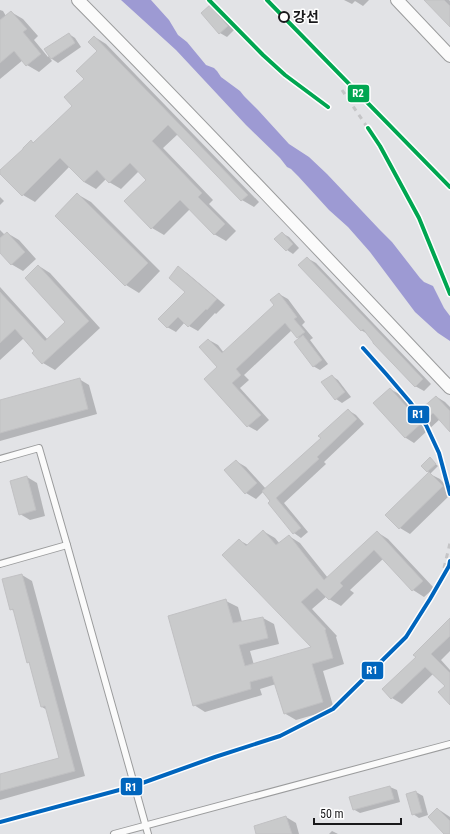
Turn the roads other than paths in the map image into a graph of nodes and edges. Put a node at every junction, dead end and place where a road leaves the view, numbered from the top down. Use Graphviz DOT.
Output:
graph roads {
  1 [pos="78,0"];
  2 [pos="397,0"];
  3 [pos="450,56"];
  4 [pos="450,388"];
  5 [pos="0,459"];
  6 [pos="67,545"];
  7 [pos="0,564"];
  8 [pos="450,744"];
  9 [pos="146,825"];
  10 [pos="114,834"];
  11 [pos="148,834"];
  1 -- 4 [label="street"];
  2 -- 3 [label="street"];
  5 -- 6 [label="lane"];
  6 -- 7 [label="lane"];
  6 -- 9 [label="lane"];
  8 -- 9 [label="lane"];
  9 -- 10 [label="lane"];
  9 -- 11 [label="lane"];
}
